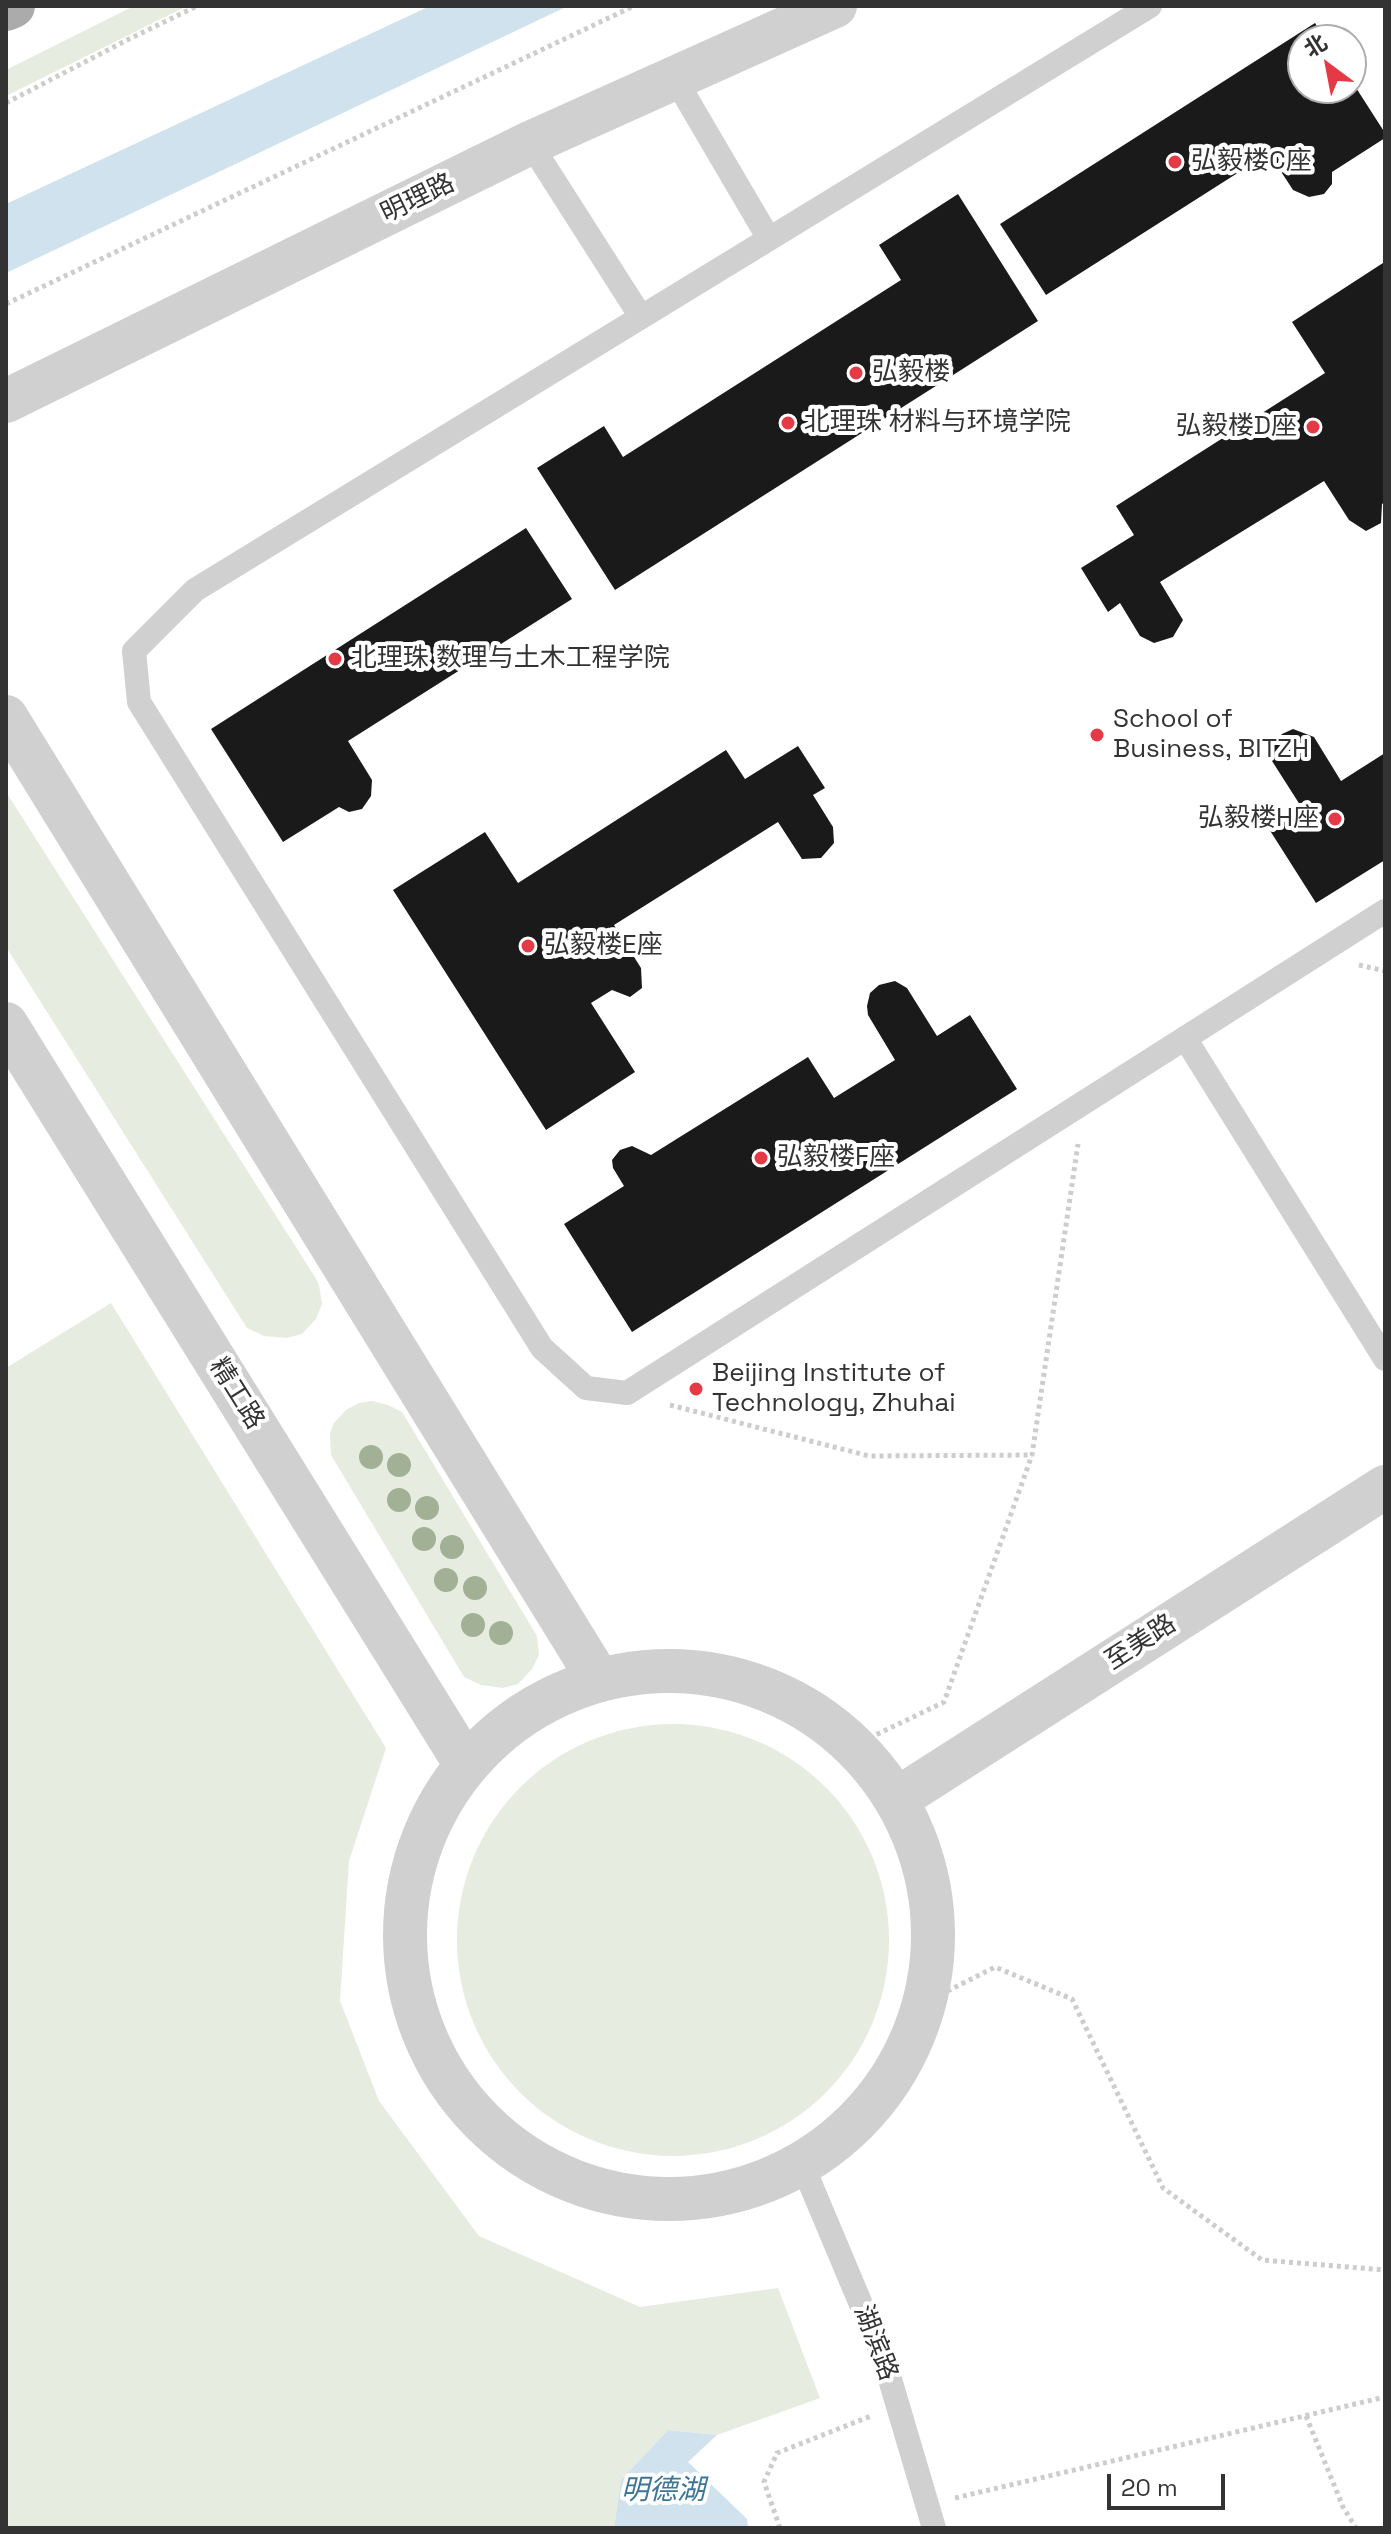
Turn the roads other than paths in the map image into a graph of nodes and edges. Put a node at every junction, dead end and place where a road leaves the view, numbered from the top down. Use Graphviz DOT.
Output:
graph roads {
  1 [pos="13,6"];
  2 [pos="835,6"];
  3 [pos="1150,6"];
  4 [pos="6,9"];
  5 [pos="674,77"];
  6 [pos="530,143"];
  7 [pos="769,239"];
  8 [pos="641,317"];
  9 [pos="6,401"];
  10 [pos="6,717"];
  11 [pos="1385,911"];
  12 [pos="6,1024"];
  13 [pos="1185,1038"];
  14 [pos="1385,1359"];
  15 [pos="1385,1487"];
  16 [pos="599,1680"];
  17 [pos="466,1765"];
  18 [pos="897,1799"];
  19 [pos="802,2164"];
  20 [pos="930,2516"];
  1 -- 4 [label="main road"];
  2 -- 5 [label="street, 明理路"];
  3 -- 7 [label="lane"];
  5 -- 6 [label="street, 明理路"];
  5 -- 7 [label="lane"];
  6 -- 8 [label="lane"];
  6 -- 9 [label="street, 明理路"];
  7 -- 8 [label="lane"];
  8 -- 13 [label="lane"];
  10 -- 16 [label="street"];
  11 -- 13 [label="lane"];
  12 -- 17 [label="street, 精工路"];
  13 -- 14 [label="lane"];
  15 -- 18 [label="street, 至美路"];
  16 -- 17 [label="street"];
  16 -- 18 [label="street"];
  17 -- 19 [label="street"];
  18 -- 19 [label="street"];
  19 -- 20 [label="lane, 湖滨路"];
}
